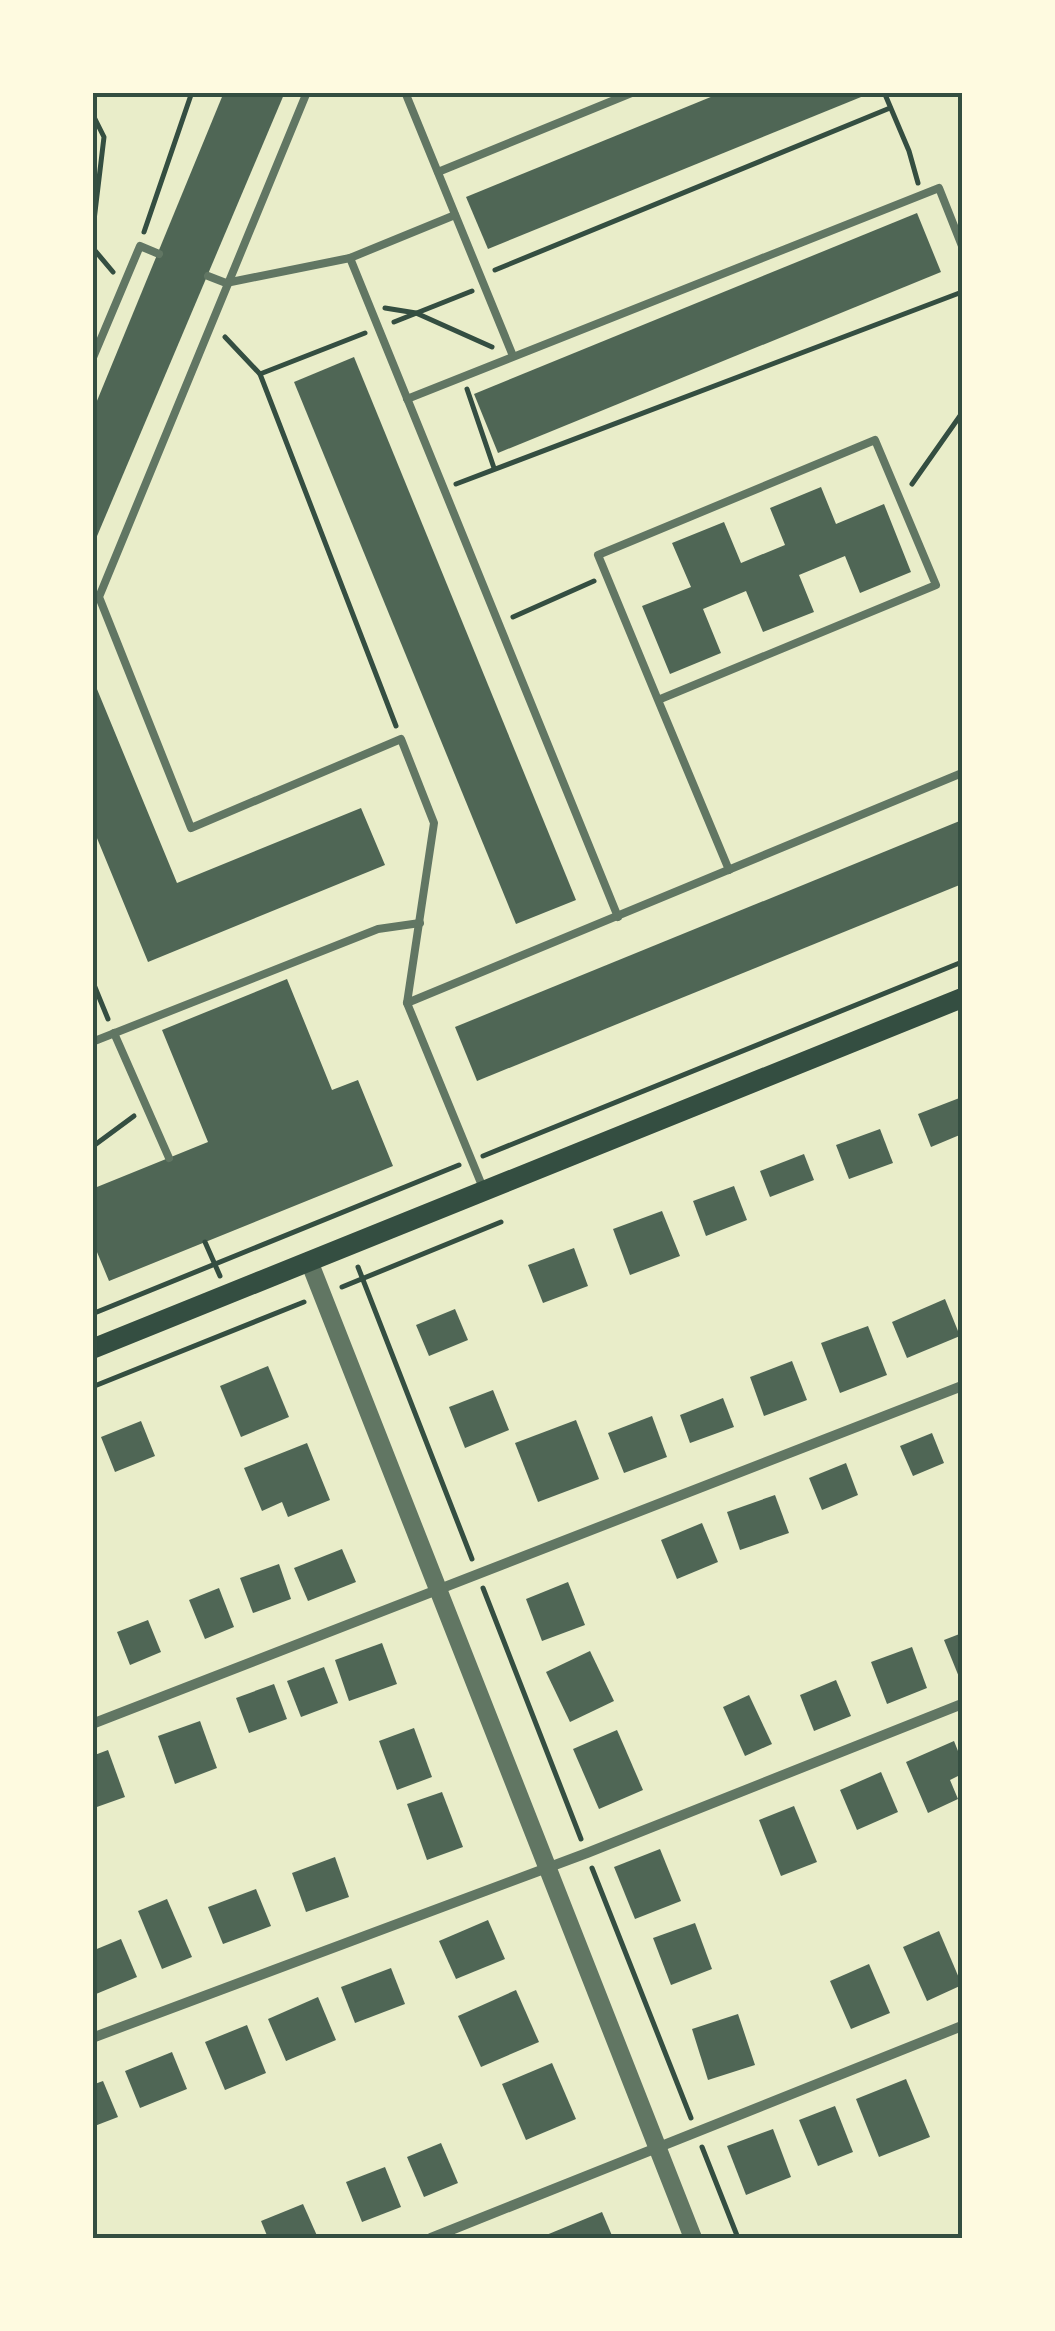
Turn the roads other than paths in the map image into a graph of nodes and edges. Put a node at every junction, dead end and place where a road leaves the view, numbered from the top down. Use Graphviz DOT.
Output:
graph roads {
  1 [pos="307,92"];
  2 [pos="406,92"];
  3 [pos="634,92"];
  4 [pos="438,172"];
  5 [pos="455,216"];
  6 [pos="962,246"];
  7 [pos="158,254"];
  8 [pos="350,258"];
  9 [pos="208,276"];
  10 [pos="226,283"];
  11 [pos="513,356"];
  12 [pos="92,360"];
  13 [pos="408,399"];
  14 [pos="658,700"];
  15 [pos="962,773"];
  16 [pos="728,870"];
  17 [pos="618,917"];
  18 [pos="420,922"];
  19 [pos="962,998"];
  20 [pos="407,1003"];
  21 [pos="114,1033"];
  22 [pos="92,1042"];
  23 [pos="168,1158"];
  24 [pos="484,1191"];
  25 [pos="310,1262"];
  26 [pos="95,1341"];
  27 [pos="962,1386"];
  28 [pos="439,1590"];
  29 [pos="962,1704"];
  30 [pos="92,1724"];
  31 [pos="547,1866"];
  32 [pos="962,2026"];
  33 [pos="92,2038"];
  34 [pos="657,2148"];
  35 [pos="431,2238"];
  36 [pos="693,2238"];
  1 -- 10 [label="lane"];
  2 -- 4 [label="lane"];
  3 -- 4 [label="lane"];
  4 -- 5 [label="lane"];
  5 -- 8 [label="lane"];
  5 -- 11 [label="lane"];
  6 -- 11 [label="lane"];
  7 -- 12 [label="lane"];
  8 -- 10 [label="lane"];
  8 -- 13 [label="lane"];
  9 -- 10 [label="lane"];
  10 -- 18 [label="lane"];
  11 -- 13 [label="lane"];
  13 -- 17 [label="lane"];
  14 -- 14 [label="lane"];
  14 -- 16 [label="lane"];
  15 -- 16 [label="lane"];
  16 -- 17 [label="lane"];
  17 -- 20 [label="lane"];
  18 -- 20 [label="lane"];
  18 -- 21 [label="lane"];
  19 -- 24 [label="main road"];
  20 -- 24 [label="lane"];
  21 -- 22 [label="lane"];
  21 -- 23 [label="lane"];
  24 -- 25 [label="main road"];
  25 -- 26 [label="main road"];
  25 -- 28 [label="street"];
  27 -- 28 [label="street"];
  28 -- 30 [label="street"];
  28 -- 31 [label="street"];
  29 -- 31 [label="street"];
  31 -- 33 [label="street"];
  31 -- 34 [label="street"];
  32 -- 34 [label="street"];
  34 -- 35 [label="street"];
  34 -- 36 [label="street"];
}
